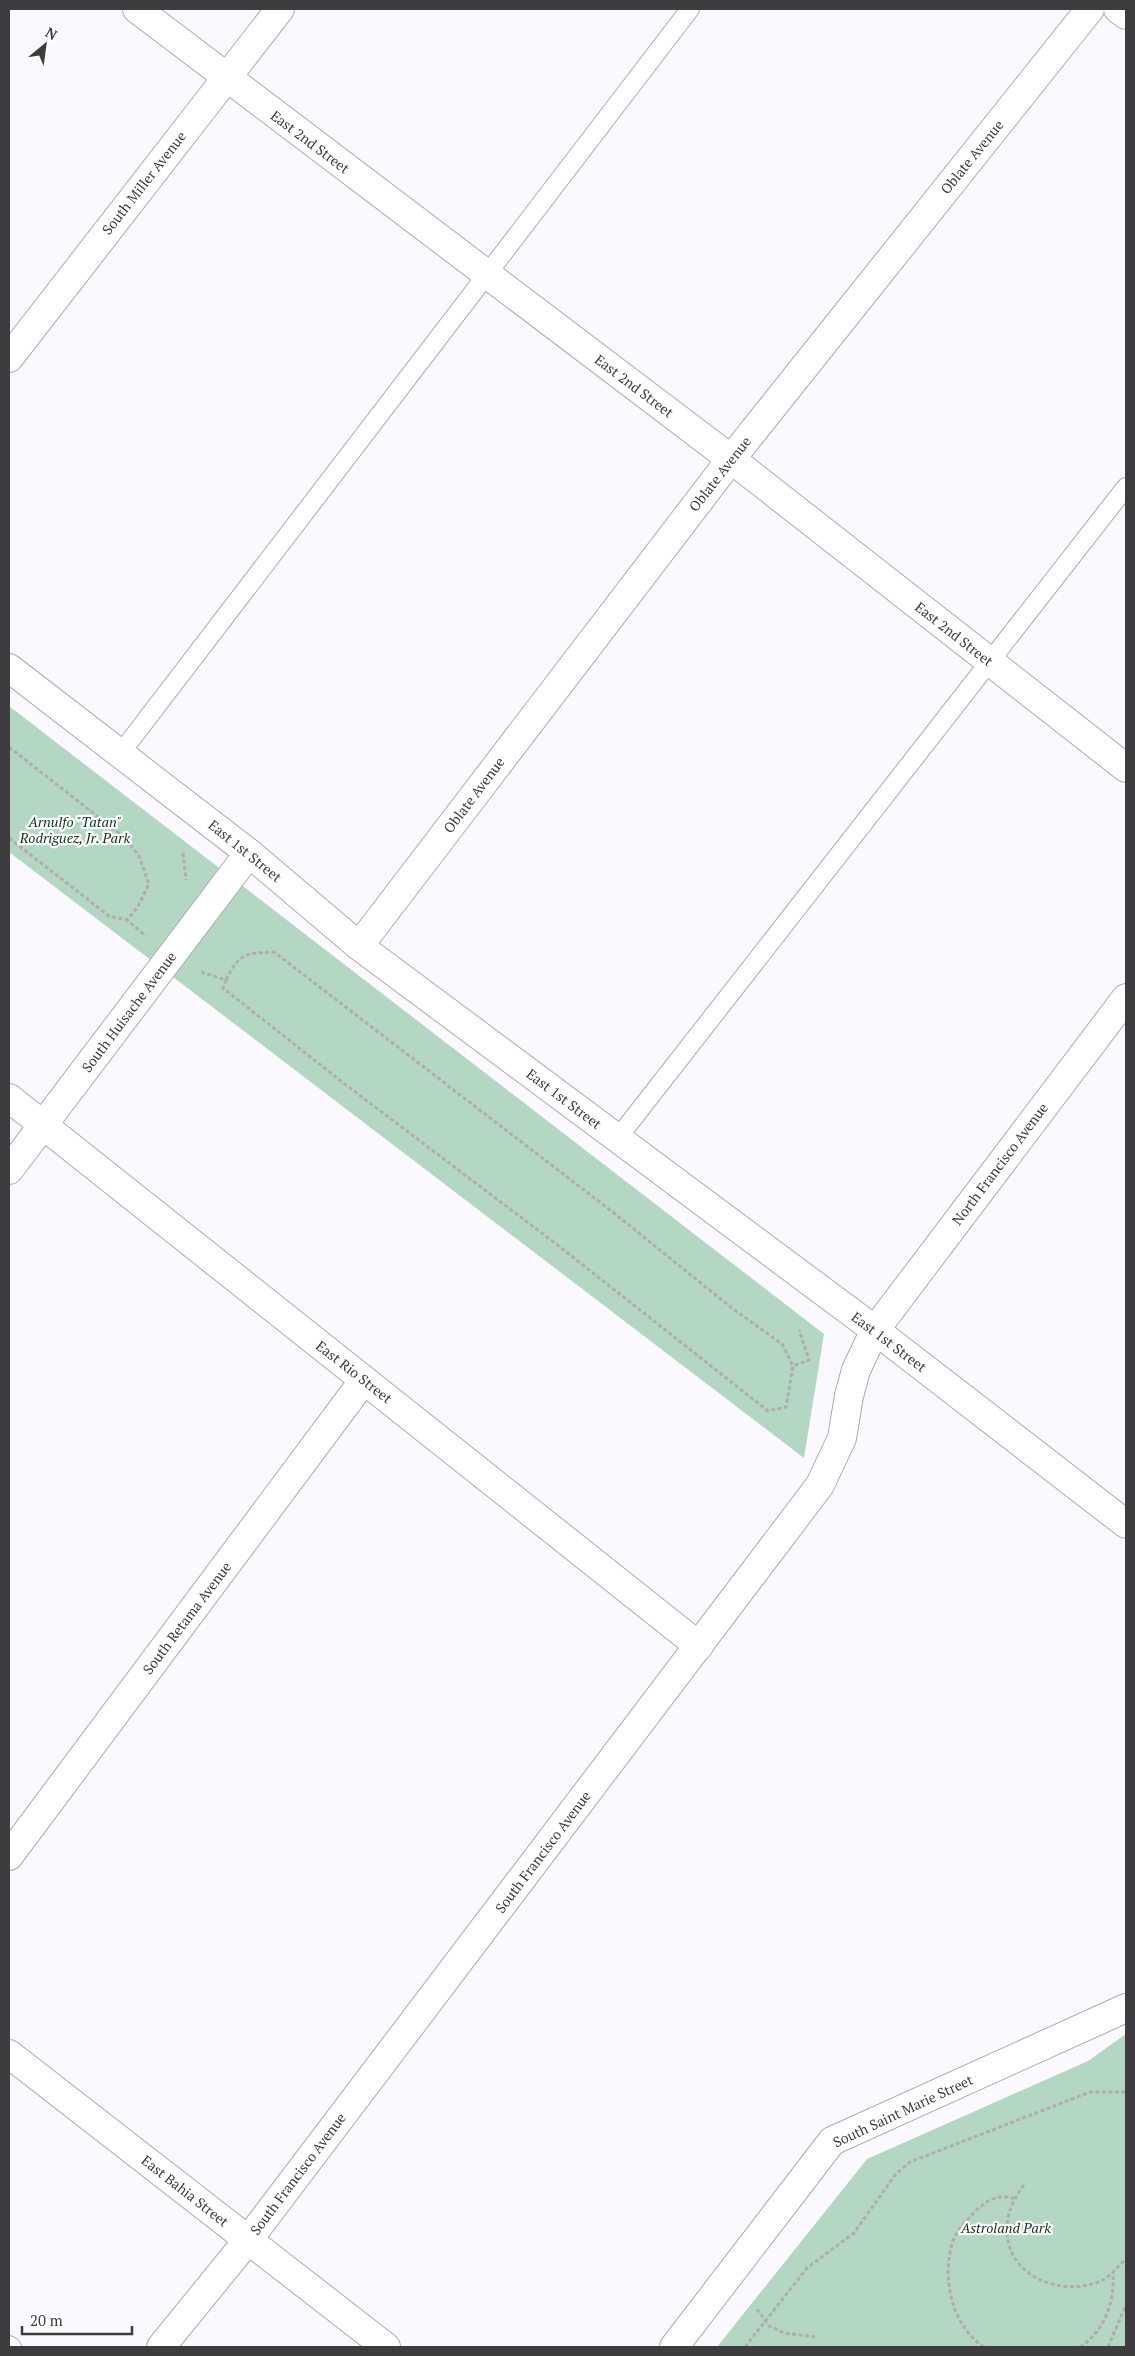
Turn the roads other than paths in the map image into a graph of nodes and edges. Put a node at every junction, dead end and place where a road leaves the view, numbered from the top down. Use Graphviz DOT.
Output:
graph roads {
  1 [pos="137,9"];
  2 [pos="280,9"];
  3 [pos="690,9"];
  4 [pos="1090,9"];
  5 [pos="1118,9"];
  6 [pos="1126,15"];
  7 [pos="226,78"];
  8 [pos="486,275"];
  9 [pos="9,358"];
  10 [pos="731,459"];
  11 [pos="1126,487"];
  12 [pos="989,661"];
  13 [pos="9,668"];
  14 [pos="120,754"];
  15 [pos="1126,768"];
  16 [pos="249,853"];
  17 [pos="358,946"];
  18 [pos="1126,998"];
  19 [pos="9,1098"];
  20 [pos="43,1125"];
  21 [pos="617,1139"];
  22 [pos="9,1170"];
  23 [pos="875,1330"];
  24 [pos="364,1380"];
  25 [pos="1124,1517"];
  26 [pos="699,1646"];
  27 [pos="9,1856"];
  28 [pos="1126,2008"];
  29 [pos="9,2054"];
  30 [pos="248,2240"];
  31 [pos="9,2345"];
  32 [pos="12,2347"];
  33 [pos="161,2347"];
  34 [pos="386,2347"];
  35 [pos="674,2347"];
  1 -- 7 [label="street, East 2nd Street"];
  2 -- 7 [label="street, South Miller Avenue"];
  3 -- 8 [label="lane"];
  4 -- 10 [label="street, Oblate Avenue"];
  5 -- 6 [label="street"];
  7 -- 8 [label="street, East 2nd Street"];
  7 -- 9 [label="street, South Miller Avenue"];
  8 -- 10 [label="street, East 2nd Street"];
  8 -- 14 [label="lane"];
  10 -- 12 [label="street, East 2nd Street"];
  10 -- 17 [label="street, Oblate Avenue"];
  11 -- 12 [label="lane"];
  12 -- 15 [label="street, East 2nd Street"];
  12 -- 21 [label="lane"];
  13 -- 14 [label="street, East 1st Street"];
  14 -- 16 [label="street, East 1st Street"];
  16 -- 17 [label="street, East 1st Street"];
  16 -- 20 [label="street, South Huisache Avenue"];
  17 -- 21 [label="street, East 1st Street"];
  18 -- 23 [label="street, North Francisco Avenue"];
  19 -- 20 [label="street, East Rio Street"];
  20 -- 22 [label="street, South Huisache Avenue"];
  20 -- 24 [label="street, East Rio Street"];
  21 -- 23 [label="street, East 1st Street"];
  23 -- 25 [label="street, East 1st Street"];
  23 -- 26 [label="street, South Francisco Avenue"];
  24 -- 26 [label="street, East Rio Street"];
  24 -- 27 [label="street, South Retama Avenue"];
  26 -- 30 [label="street, South Francisco Avenue"];
  28 -- 35 [label="street, South Saint Marie Street"];
  29 -- 30 [label="street, East Bahia Street"];
  30 -- 33 [label="street, South Francisco Avenue"];
  30 -- 34 [label="street, East Bahia Street"];
  31 -- 32 [label="lane"];
}
